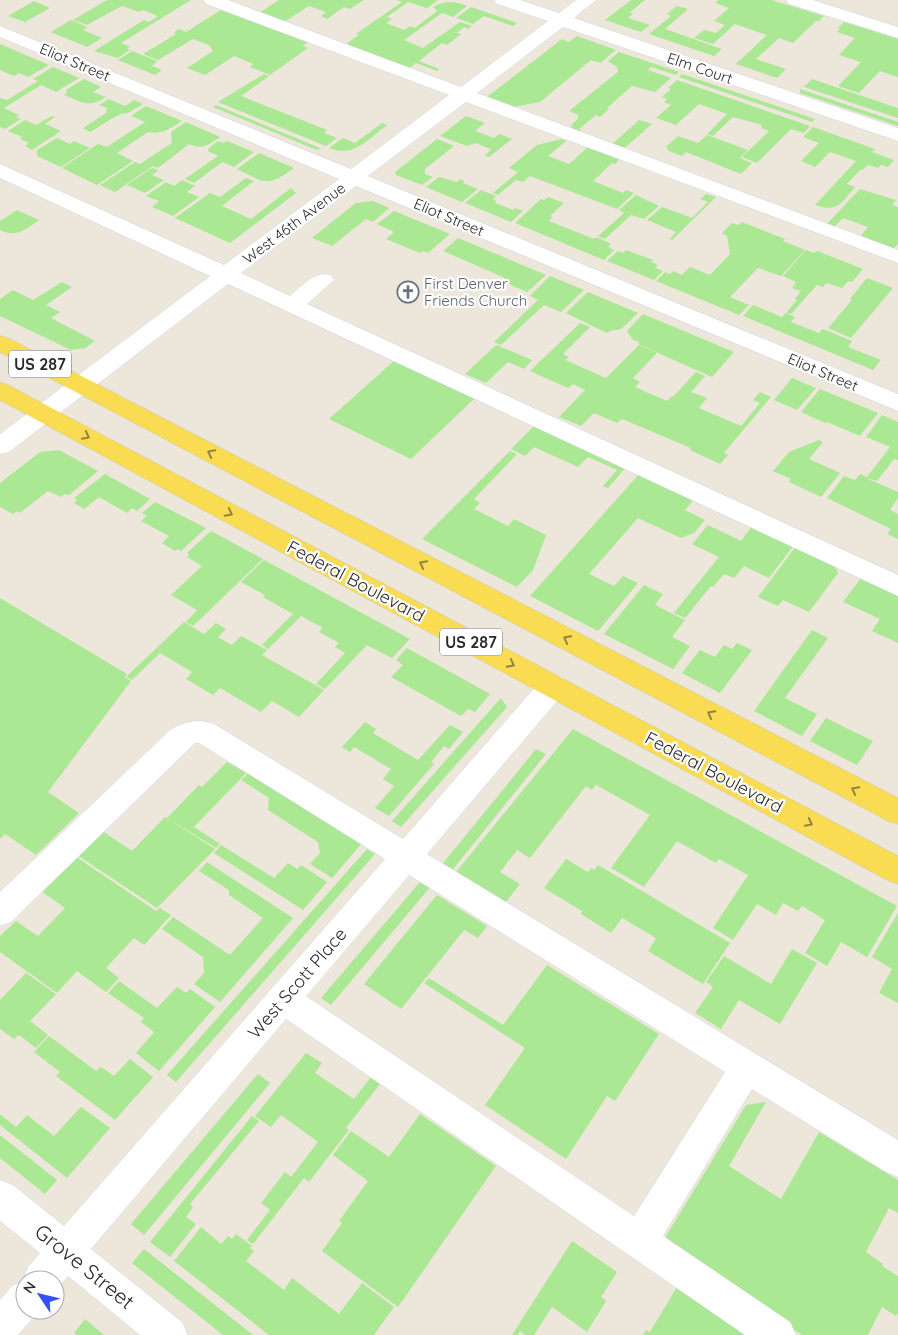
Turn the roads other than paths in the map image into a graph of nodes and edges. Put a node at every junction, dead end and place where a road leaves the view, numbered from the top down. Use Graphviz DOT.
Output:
graph roads {
  1 [pos="212,0"];
  2 [pos="503,0"];
  3 [pos="587,0"];
  4 [pos="795,0"];
  5 [pos="561,20"];
  6 [pos="0,31"];
  7 [pos="898,33"];
  8 [pos="463,94"];
  9 [pos="898,136"];
  10 [pos="0,170"];
  11 [pos="353,178"];
  12 [pos="898,257"];
  13 [pos="226,274"];
  14 [pos="323,280"];
  15 [pos="292,305"];
  16 [pos="0,343"];
  17 [pos="81,385"];
  18 [pos="0,390"];
  19 [pos="898,403"];
  20 [pos="43,413"];
  21 [pos="0,446"];
  22 [pos="898,586"];
  23 [pos="553,686"];
  24 [pos="898,812"];
  25 [pos="407,856"];
  26 [pos="898,871"];
  27 [pos="0,912"];
  28 [pos="284,999"];
  29 [pos="747,1066"];
  30 [pos="898,1160"];
  31 [pos="0,1198"];
  32 [pos="639,1241"];
  33 [pos="66,1251"];
  34 [pos="50,1270"];
  35 [pos="15,1311"];
  36 [pos="0,1328"];
  37 [pos="169,1335"];
  38 [pos="777,1335"];
  1 -- 8 [label="street"];
  2 -- 5 [label="street, Elm Court"];
  3 -- 5 [label="street, West 46th Avenue"];
  4 -- 7 [label="street"];
  5 -- 8 [label="street, West 46th Avenue"];
  5 -- 9 [label="street, Elm Court"];
  6 -- 11 [label="street, Eliot Street"];
  8 -- 11 [label="street, West 46th Avenue"];
  8 -- 12 [label="street"];
  10 -- 13 [label="street"];
  11 -- 13 [label="street, West 46th Avenue"];
  11 -- 19 [label="street, Eliot Street"];
  13 -- 15 [label="street"];
  13 -- 17 [label="street, West 46th Avenue"];
  14 -- 15 [label="street"];
  15 -- 22 [label="street"];
  16 -- 17 [label="main road, US 287"];
  17 -- 20 [label="street, West 46th Avenue"];
  24 -- 17 [label="main road, US 287, one-way"];
  18 -- 20 [label="main road, Federal Boulevard / US 287"];
  20 -- 21 [label="street, West 46th Avenue"];
  20 -- 23 [label="main road, Federal Boulevard / US 287, one-way"];
  23 -- 25 [label="street, West Scott Place"];
  23 -- 26 [label="main road, Federal Boulevard / US 287, one-way"];
  25 -- 27 [label="street"];
  25 -- 28 [label="street, West Scott Place"];
  25 -- 29 [label="street"];
  28 -- 32 [label="street"];
  28 -- 33 [label="street, West Scott Place"];
  29 -- 30 [label="street"];
  29 -- 32 [label="street"];
  31 -- 33 [label="street, Grove Street"];
  32 -- 38 [label="street"];
  33 -- 34 [label="street, West Scott Place"];
  33 -- 37 [label="street, Grove Street"];
  35 -- 36 [label="street"];
}
